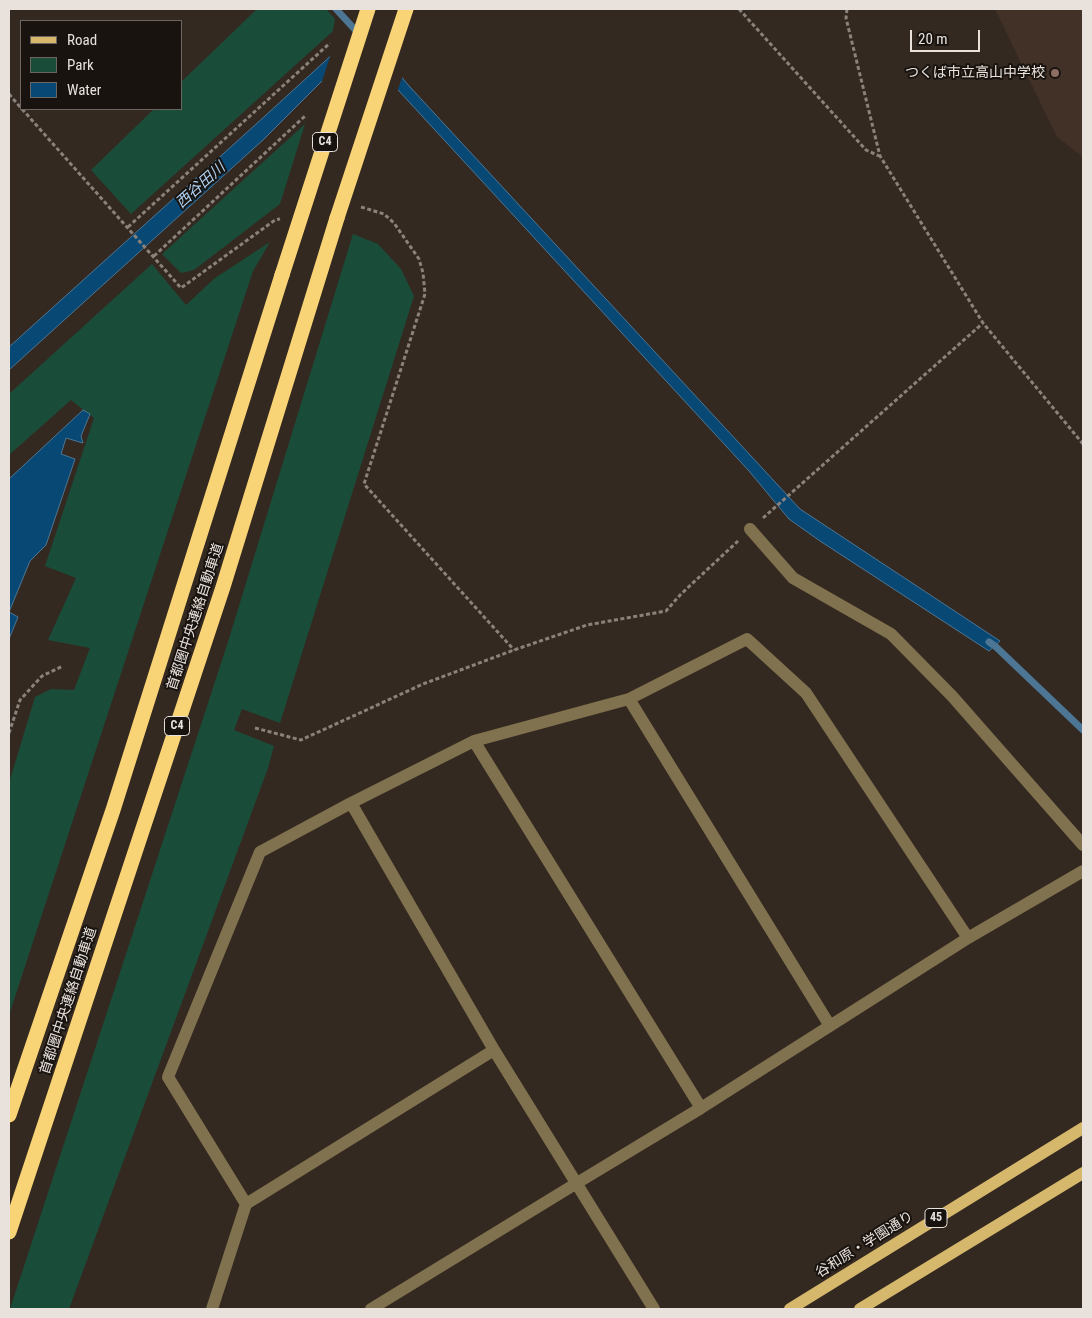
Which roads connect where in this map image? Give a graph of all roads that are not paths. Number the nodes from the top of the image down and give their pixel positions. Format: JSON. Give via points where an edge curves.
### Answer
{"nodes":[{"id":1,"x":368,"y":9,"type":"edge"},
{"id":2,"x":406,"y":9,"type":"edge"},
{"id":3,"x":750,"y":529,"type":"road end"},
{"id":4,"x":629,"y":699,"type":"junction"},
{"id":5,"x":474,"y":740,"type":"junction"},
{"id":6,"x":351,"y":803,"type":"junction"},
{"id":7,"x":1083,"y":845,"type":"edge"},
{"id":8,"x":1083,"y":871,"type":"edge"},
{"id":9,"x":968,"y":938,"type":"junction"},
{"id":10,"x":830,"y":1026,"type":"junction"},
{"id":11,"x":494,"y":1050,"type":"junction"},
{"id":12,"x":701,"y":1108,"type":"junction"},
{"id":13,"x":9,"y":1115,"type":"edge"},
{"id":14,"x":1083,"y":1128,"type":"edge"},
{"id":15,"x":1083,"y":1173,"type":"edge"},
{"id":16,"x":577,"y":1183,"type":"junction"},
{"id":17,"x":246,"y":1204,"type":"junction"},
{"id":18,"x":9,"y":1232,"type":"edge"},
{"id":19,"x":212,"y":1309,"type":"edge"},
{"id":20,"x":371,"y":1309,"type":"edge"},
{"id":21,"x":654,"y":1309,"type":"edge"},
{"id":22,"x":790,"y":1309,"type":"edge"},
{"id":23,"x":860,"y":1309,"type":"edge"}],
"edges":[{"from":1,"to":13,"type":"highway","name":"首都圏中央連絡自動車道","number":"C4","bridge":true,"via":[[113,810]]},
{"from":2,"to":18,"type":"highway","name":"首都圏中央連絡自動車道","number":"C4","bridge":true,"via":[[337,218],[223,587]]},
{"from":3,"to":7,"type":"street","via":[[793,578],[891,634],[952,696]]},
{"from":4,"to":5,"type":"street"},
{"from":4,"to":9,"type":"street","via":[[747,639],[806,693]]},
{"from":4,"to":10,"type":"street"},
{"from":5,"to":6,"type":"street"},
{"from":5,"to":12,"type":"street"},
{"from":6,"to":11,"type":"street"},
{"from":6,"to":17,"type":"street","via":[[260,852],[168,1077]]},
{"from":8,"to":9,"type":"street"},
{"from":9,"to":10,"type":"street"},
{"from":10,"to":12,"type":"street"},
{"from":11,"to":16,"type":"street"},
{"from":11,"to":17,"type":"street"},
{"from":12,"to":16,"type":"street"},
{"from":14,"to":22,"type":"main road","name":"谷和原・学園通り","number":"45"},
{"from":15,"to":23,"type":"main road"},
{"from":16,"to":20,"type":"street"},
{"from":16,"to":21,"type":"street"},
{"from":17,"to":19,"type":"street"}]}
